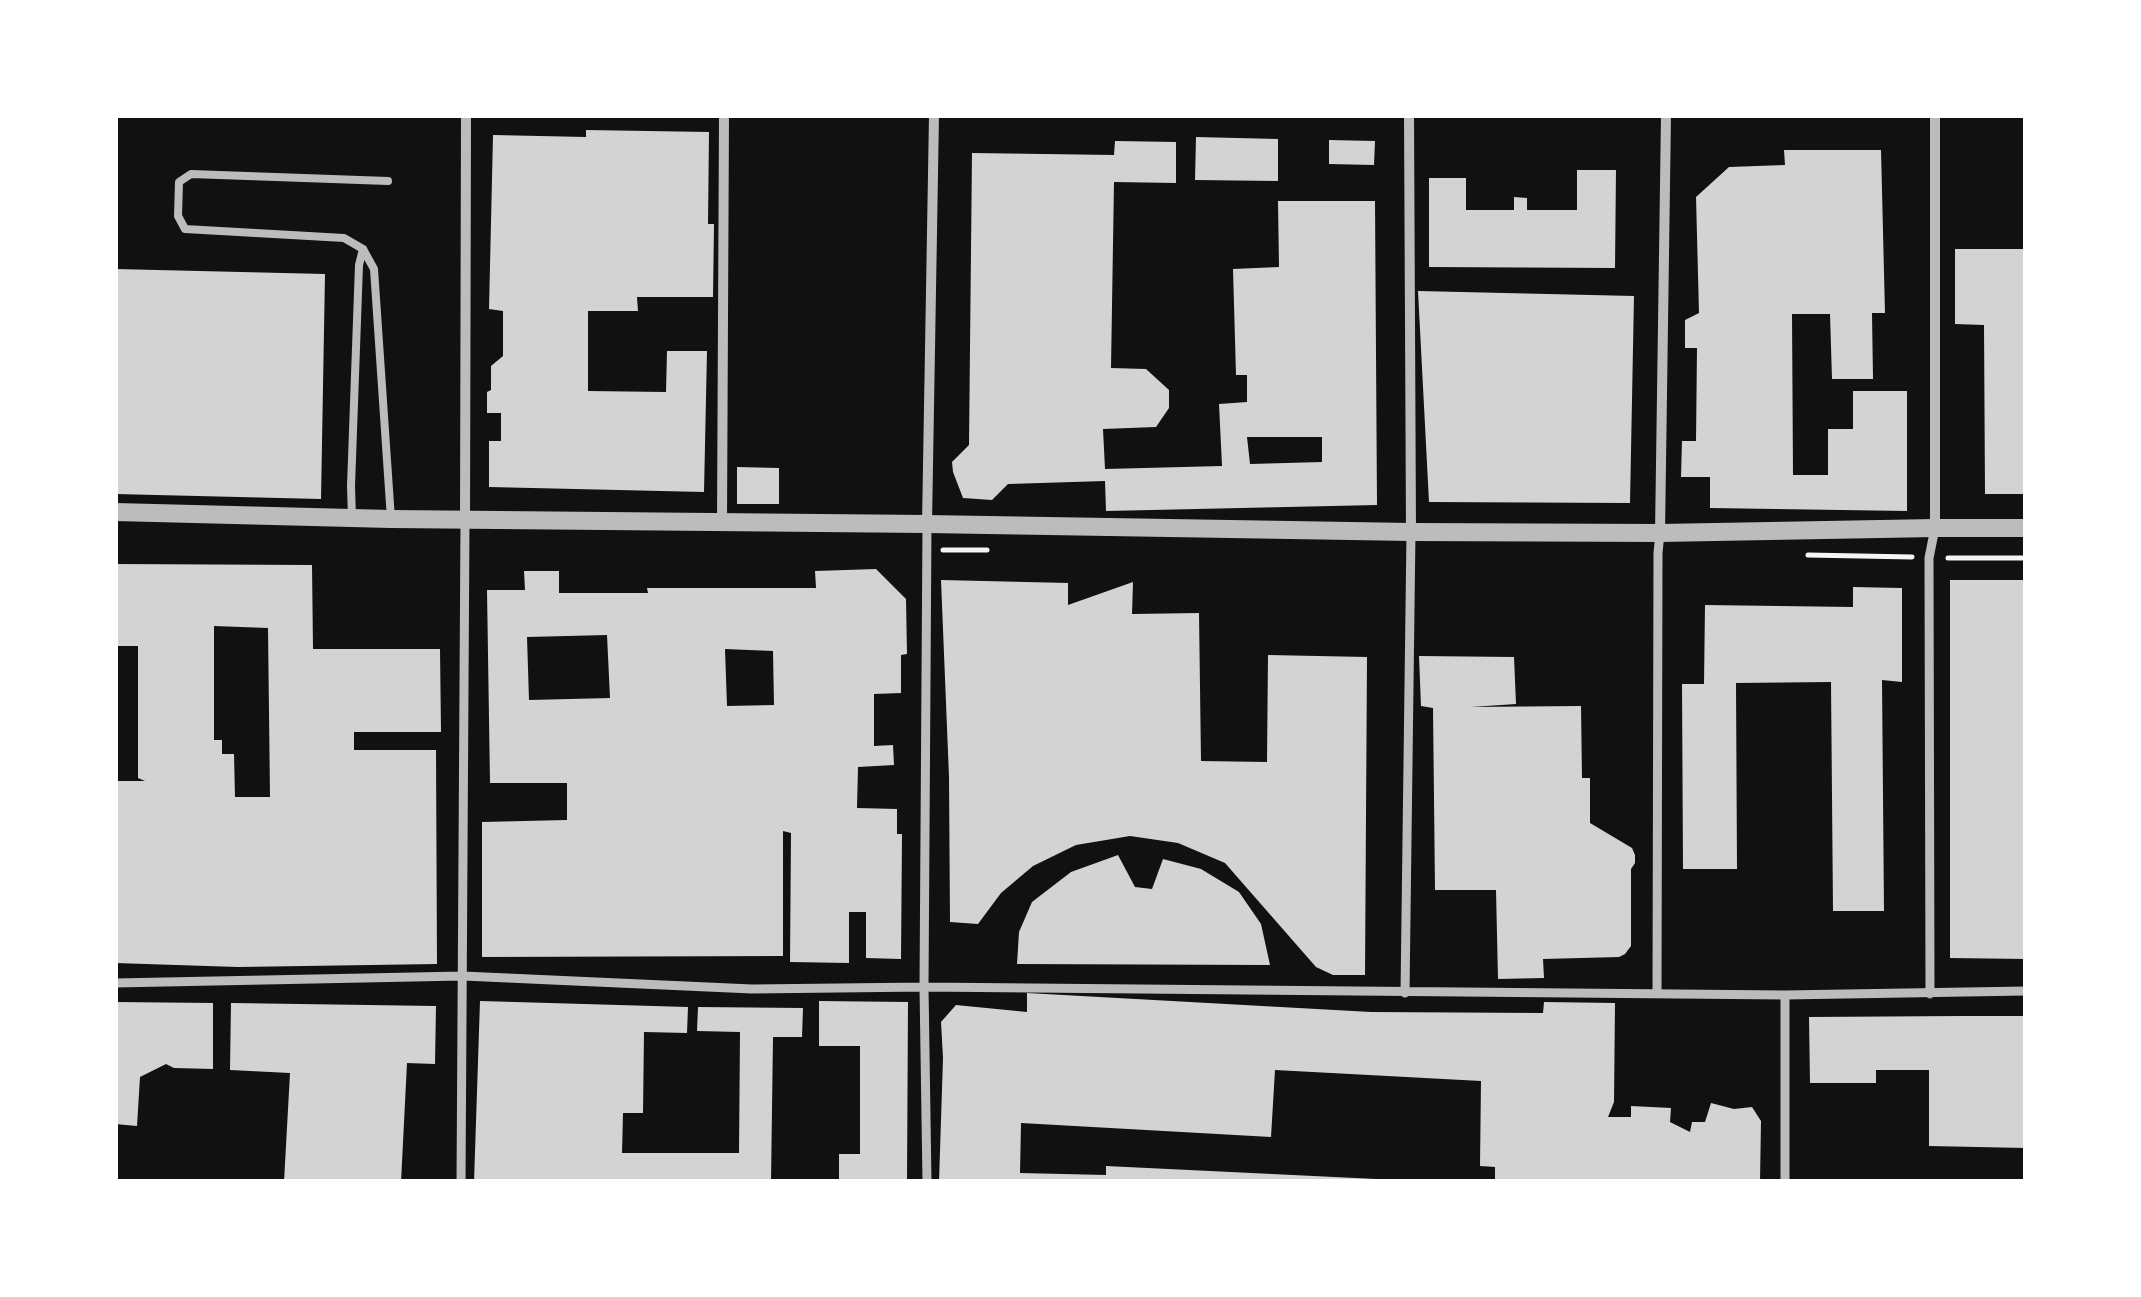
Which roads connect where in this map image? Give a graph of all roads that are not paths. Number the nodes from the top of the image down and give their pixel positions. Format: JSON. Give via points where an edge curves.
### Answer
{"nodes":[{"id":1,"x":466,"y":115,"type":"edge"},
{"id":2,"x":724,"y":115,"type":"edge"},
{"id":3,"x":934,"y":115,"type":"edge"},
{"id":4,"x":1409,"y":115,"type":"edge"},
{"id":5,"x":1666,"y":115,"type":"edge"},
{"id":6,"x":1935,"y":115,"type":"edge"},
{"id":7,"x":388,"y":181,"type":"dead end"},
{"id":8,"x":364,"y":248,"type":"junction"},
{"id":9,"x":115,"y":512,"type":"edge"},
{"id":10,"x":352,"y":518,"type":"junction"},
{"id":11,"x":465,"y":518,"type":"junction"},
{"id":12,"x":391,"y":520,"type":"junction"},
{"id":13,"x":722,"y":522,"type":"junction"},
{"id":14,"x":927,"y":524,"type":"junction"},
{"id":15,"x":1934,"y":528,"type":"junction"},
{"id":16,"x":2026,"y":528,"type":"edge"},
{"id":17,"x":1411,"y":532,"type":"junction"},
{"id":18,"x":1660,"y":533,"type":"junction"},
{"id":19,"x":463,"y":976,"type":"junction"},
{"id":20,"x":115,"y":983,"type":"edge"},
{"id":21,"x":924,"y":987,"type":"junction"},
{"id":22,"x":2026,"y":992,"type":"edge"},
{"id":23,"x":1405,"y":993,"type":"junction"},
{"id":24,"x":1657,"y":994,"type":"junction"},
{"id":25,"x":1930,"y":994,"type":"junction"},
{"id":26,"x":1785,"y":995,"type":"junction"},
{"id":27,"x":461,"y":1182,"type":"edge"},
{"id":28,"x":927,"y":1182,"type":"edge"},
{"id":29,"x":1785,"y":1182,"type":"edge"}],
"edges":[{"from":1,"to":11,"type":"street"},
{"from":2,"to":13,"type":"street"},
{"from":3,"to":14,"type":"street"},
{"from":4,"to":17,"type":"street"},
{"from":5,"to":18,"type":"street"},
{"from":6,"to":15,"type":"street"},
{"from":7,"to":8,"type":"lane","via":[[191,174],[179,182],[178,216],[186,229],[344,238]]},
{"from":8,"to":10,"type":"lane"},
{"from":8,"to":12,"type":"lane","via":[[374,269]]},
{"from":9,"to":10,"type":"street"},
{"from":10,"to":12,"type":"street"},
{"from":11,"to":12,"type":"street"},
{"from":11,"to":13,"type":"street"},
{"from":11,"to":19,"type":"street"},
{"from":13,"to":14,"type":"street"},
{"from":14,"to":17,"type":"street"},
{"from":14,"to":21,"type":"street"},
{"from":15,"to":16,"type":"street"},
{"from":15,"to":18,"type":"street"},
{"from":15,"to":25,"type":"street"},
{"from":17,"to":18,"type":"street"},
{"from":17,"to":23,"type":"street"},
{"from":18,"to":24,"type":"street"},
{"from":19,"to":20,"type":"street"},
{"from":19,"to":21,"type":"street","via":[[752,990]]},
{"from":19,"to":27,"type":"street"},
{"from":21,"to":23,"type":"street"},
{"from":21,"to":28,"type":"street"},
{"from":22,"to":25,"type":"street"},
{"from":23,"to":24,"type":"street"},
{"from":24,"to":26,"type":"street"},
{"from":25,"to":26,"type":"street"},
{"from":26,"to":29,"type":"street"}]}
